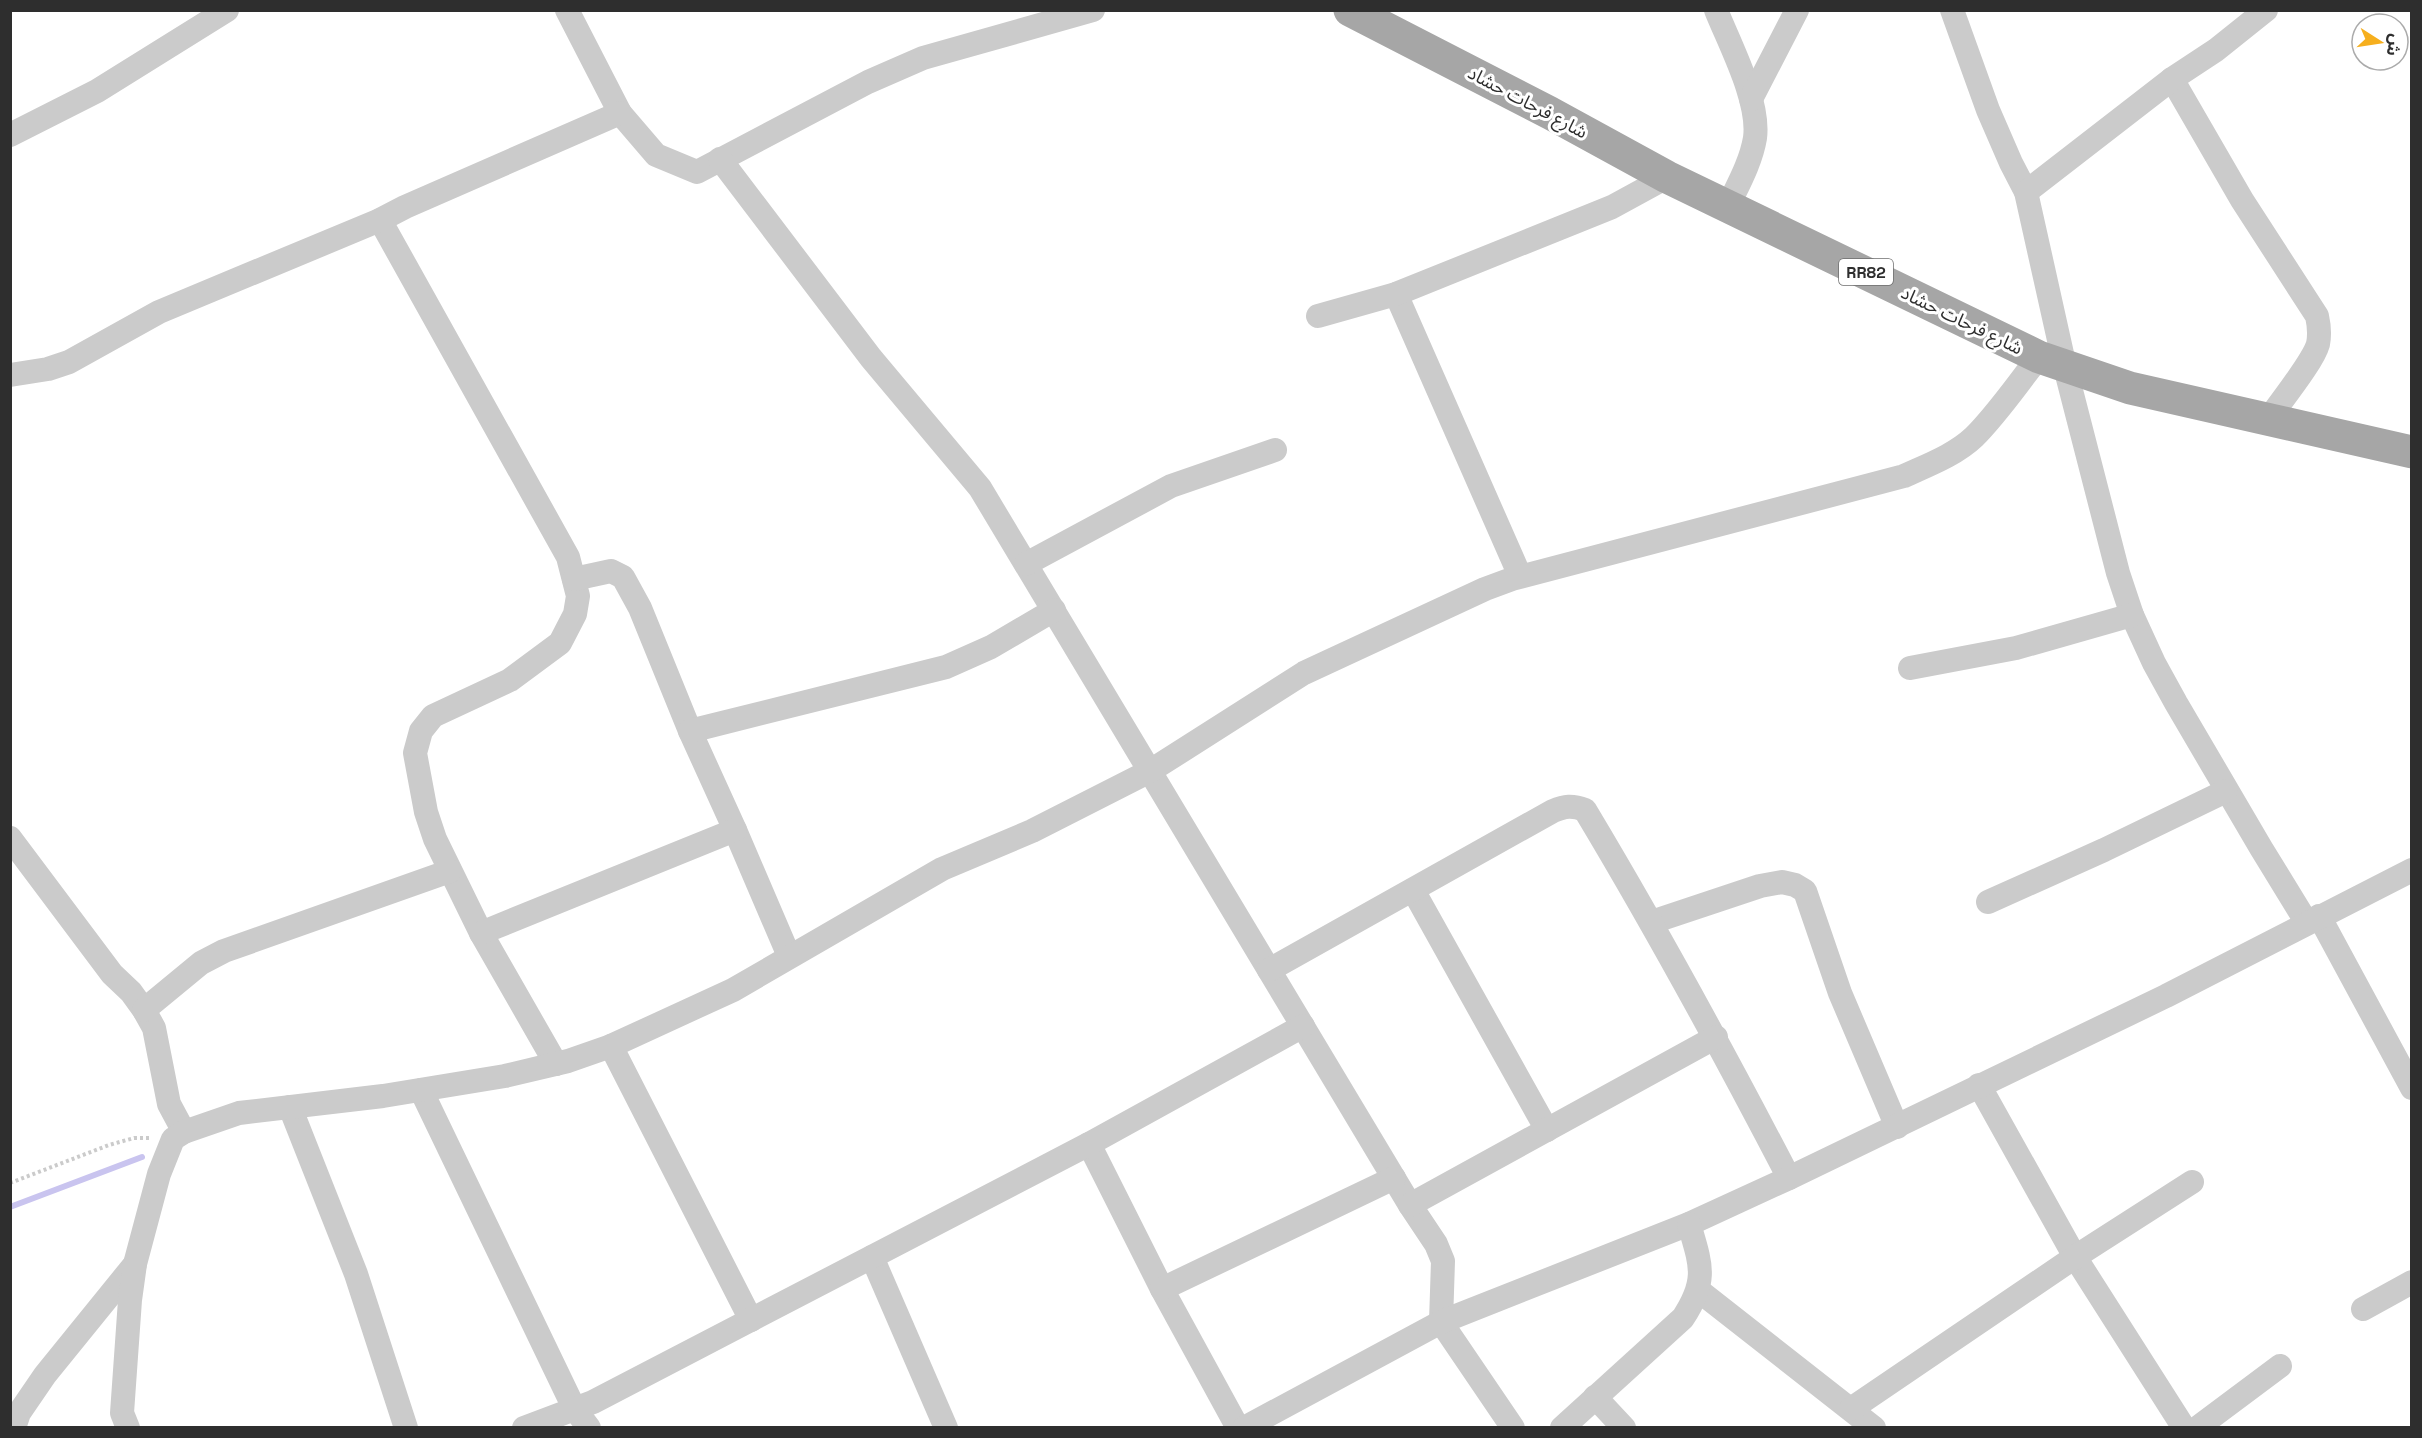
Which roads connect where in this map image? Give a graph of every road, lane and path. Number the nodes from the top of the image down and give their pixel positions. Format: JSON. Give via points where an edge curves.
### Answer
{"nodes":[{"id":1,"x":227,"y":10,"type":"edge"},
{"id":2,"x":567,"y":10,"type":"edge"},
{"id":3,"x":1093,"y":10,"type":"edge"},
{"id":4,"x":1350,"y":10,"type":"edge"},
{"id":5,"x":1716,"y":10,"type":"edge"},
{"id":6,"x":1797,"y":10,"type":"edge"},
{"id":7,"x":1952,"y":10,"type":"edge"},
{"id":8,"x":2266,"y":10,"type":"edge"},
{"id":9,"x":2172,"y":79,"type":"junction"},
{"id":10,"x":1752,"y":99,"type":"junction"},
{"id":11,"x":620,"y":113,"type":"junction"},
{"id":12,"x":10,"y":135,"type":"edge"},
{"id":13,"x":720,"y":159,"type":"junction"},
{"id":14,"x":1667,"y":177,"type":"junction"},
{"id":15,"x":2026,"y":192,"type":"junction"},
{"id":16,"x":1728,"y":207,"type":"junction"},
{"id":17,"x":380,"y":220,"type":"junction"},
{"id":18,"x":1396,"y":294,"type":"junction"},
{"id":19,"x":1318,"y":316,"type":"dead end"},
{"id":20,"x":2052,"y":362,"type":"junction"},
{"id":21,"x":10,"y":375,"type":"edge"},
{"id":22,"x":2268,"y":420,"type":"junction"},
{"id":23,"x":1275,"y":450,"type":"dead end"},
{"id":24,"x":2412,"y":452,"type":"edge"},
{"id":25,"x":1026,"y":564,"type":"junction"},
{"id":26,"x":1520,"y":576,"type":"junction"},
{"id":27,"x":574,"y":579,"type":"junction"},
{"id":28,"x":1054,"y":610,"type":"junction"},
{"id":29,"x":2132,"y":615,"type":"junction"},
{"id":30,"x":1910,"y":668,"type":"dead end"},
{"id":31,"x":690,"y":731,"type":"junction"},
{"id":32,"x":1150,"y":771,"type":"junction"},
{"id":33,"x":2226,"y":791,"type":"junction"},
{"id":34,"x":735,"y":830,"type":"junction"},
{"id":35,"x":10,"y":838,"type":"edge"},
{"id":36,"x":2412,"y":870,"type":"edge"},
{"id":37,"x":450,"y":871,"type":"junction"},
{"id":38,"x":1413,"y":890,"type":"junction"},
{"id":39,"x":1988,"y":902,"type":"dead end"},
{"id":40,"x":2313,"y":919,"type":"junction"},
{"id":41,"x":1652,"y":922,"type":"junction"},
{"id":42,"x":481,"y":933,"type":"junction"},
{"id":43,"x":789,"y":956,"type":"junction"},
{"id":44,"x":1269,"y":970,"type":"junction"},
{"id":45,"x":144,"y":1010,"type":"junction"},
{"id":46,"x":1303,"y":1026,"type":"junction"},
{"id":47,"x":1716,"y":1036,"type":"junction"},
{"id":48,"x":611,"y":1046,"type":"junction"},
{"id":49,"x":556,"y":1064,"type":"junction"},
{"id":50,"x":1979,"y":1085,"type":"junction"},
{"id":51,"x":2412,"y":1088,"type":"edge"},
{"id":52,"x":421,"y":1090,"type":"junction"},
{"id":53,"x":290,"y":1107,"type":"junction"},
{"id":54,"x":1897,"y":1127,"type":"junction"},
{"id":55,"x":1547,"y":1130,"type":"junction"},
{"id":56,"x":179,"y":1136,"type":"junction"},
{"id":57,"x":1089,"y":1144,"type":"junction"},
{"id":58,"x":1394,"y":1178,"type":"junction"},
{"id":59,"x":1789,"y":1178,"type":"junction"},
{"id":60,"x":2192,"y":1182,"type":"dead end"},
{"id":61,"x":10,"y":1184,"type":"edge"},
{"id":62,"x":1410,"y":1205,"type":"junction"},
{"id":63,"x":1689,"y":1224,"type":"junction"},
{"id":64,"x":872,"y":1257,"type":"junction"},
{"id":65,"x":2074,"y":1257,"type":"junction"},
{"id":66,"x":135,"y":1264,"type":"junction"},
{"id":67,"x":2412,"y":1282,"type":"edge"},
{"id":68,"x":1162,"y":1289,"type":"junction"},
{"id":69,"x":1698,"y":1290,"type":"junction"},
{"id":70,"x":2362,"y":1309,"type":"dead end"},
{"id":71,"x":751,"y":1320,"type":"junction"},
{"id":72,"x":1441,"y":1322,"type":"junction"},
{"id":73,"x":2280,"y":1366,"type":"dead end"},
{"id":74,"x":1595,"y":1397,"type":"junction"},
{"id":75,"x":574,"y":1408,"type":"junction"},
{"id":76,"x":1851,"y":1409,"type":"junction"},
{"id":77,"x":14,"y":1428,"type":"edge"},
{"id":78,"x":128,"y":1428,"type":"edge"},
{"id":79,"x":406,"y":1428,"type":"edge"},
{"id":80,"x":524,"y":1428,"type":"edge"},
{"id":81,"x":588,"y":1428,"type":"edge"},
{"id":82,"x":946,"y":1428,"type":"edge"},
{"id":83,"x":1238,"y":1428,"type":"edge"},
{"id":84,"x":1244,"y":1428,"type":"edge"},
{"id":85,"x":1513,"y":1428,"type":"edge"},
{"id":86,"x":1562,"y":1428,"type":"edge"},
{"id":87,"x":1624,"y":1428,"type":"edge"},
{"id":88,"x":1874,"y":1428,"type":"edge"},
{"id":89,"x":2184,"y":1428,"type":"edge"},
{"id":90,"x":2197,"y":1428,"type":"edge"}],
"edges":[{"from":1,"to":12,"type":"street","via":[[96,91]]},
{"from":2,"to":11,"type":"street"},
{"from":3,"to":13,"type":"street","via":[[923,58],[868,82]]},
{"from":4,"to":14,"type":"main road","name":"شارع فرحات حشاد","number":"RR82"},
{"from":5,"to":10,"type":"street"},
{"from":6,"to":10,"type":"street"},
{"from":7,"to":15,"type":"street","via":[[1988,110]]},
{"from":8,"to":9,"type":"street"},
{"from":9,"to":15,"type":"street"},
{"from":9,"to":22,"type":"street","via":[[2242,200],[2317,315],[2318,345]]},
{"from":10,"to":16,"type":"street","via":[[1755,137]]},
{"from":11,"to":13,"type":"street","via":[[656,155],[697,172]]},
{"from":11,"to":17,"type":"street"},
{"from":13,"to":25,"type":"street","via":[[871,358],[980,488]]},
{"from":14,"to":16,"type":"main road","name":"شارع فرحات حشاد","number":"RR82"},
{"from":14,"to":18,"type":"street","via":[[1612,207]]},
{"from":15,"to":20,"type":"street"},
{"from":16,"to":20,"type":"main road","name":"شارع فرحات حشاد","number":"RR82"},
{"from":17,"to":21,"type":"street","via":[[159,312],[69,362]]},
{"from":17,"to":27,"type":"street","via":[[568,557]]},
{"from":18,"to":19,"type":"street"},
{"from":18,"to":26,"type":"street"},
{"from":20,"to":22,"type":"main road","name":"شارع فرحات حشاد","number":"RR82","via":[[2130,388]]},
{"from":20,"to":26,"type":"street","via":[[1973,437],[1914,471]]},
{"from":20,"to":29,"type":"street"},
{"from":22,"to":24,"type":"main road","name":"شارع فرحات حشاد","number":"RR82"},
{"from":23,"to":25,"type":"street","via":[[1171,486]]},
{"from":25,"to":28,"type":"street"},
{"from":26,"to":32,"type":"street","via":[[1304,673]]},
{"from":27,"to":31,"type":"street","via":[[611,571],[623,577],[640,608]]},
{"from":27,"to":37,"type":"street","via":[[578,596],[575,614],[560,643],[510,680],[433,716],[421,731],[415,753],[419,782],[435,839]]},
{"from":28,"to":31,"type":"street","via":[[991,647],[946,667]]},
{"from":28,"to":32,"type":"street"},
{"from":29,"to":30,"type":"street","via":[[2016,648]]},
{"from":29,"to":33,"type":"street","via":[[2154,663]]},
{"from":31,"to":34,"type":"street"},
{"from":32,"to":43,"type":"street","via":[[1032,831],[942,869]]},
{"from":32,"to":44,"type":"street"},
{"from":33,"to":39,"type":"street"},
{"from":33,"to":40,"type":"street"},
{"from":34,"to":42,"type":"street"},
{"from":34,"to":43,"type":"street"},
{"from":35,"to":45,"type":"street","via":[[112,974]]},
{"from":36,"to":40,"type":"street"},
{"from":37,"to":42,"type":"street"},
{"from":37,"to":45,"type":"street","via":[[224,951],[201,963]]},
{"from":38,"to":41,"type":"street","via":[[1553,811],[1575,806],[1585,810]]},
{"from":38,"to":44,"type":"street"},
{"from":38,"to":55,"type":"street"},
{"from":40,"to":50,"type":"street","via":[[2145,1006]]},
{"from":40,"to":51,"type":"street"},
{"from":41,"to":47,"type":"street"},
{"from":41,"to":54,"type":"street","via":[[1760,886],[1782,882],[1805,891],[1840,993]]},
{"from":42,"to":49,"type":"street"},
{"from":43,"to":48,"type":"street","via":[[733,990]]},
{"from":44,"to":46,"type":"street"},
{"from":45,"to":56,"type":"street","via":[[154,1028]]},
{"from":46,"to":57,"type":"street"},
{"from":46,"to":58,"type":"street"},
{"from":47,"to":55,"type":"street"},
{"from":47,"to":59,"type":"street"},
{"from":48,"to":49,"type":"street"},
{"from":48,"to":71,"type":"street"},
{"from":49,"to":52,"type":"street"},
{"from":50,"to":54,"type":"street"},
{"from":50,"to":65,"type":"street"},
{"from":52,"to":53,"type":"street"},
{"from":52,"to":75,"type":"street"},
{"from":53,"to":56,"type":"street","via":[[239,1113]]},
{"from":53,"to":79,"type":"street","via":[[356,1274]]},
{"from":54,"to":59,"type":"street"},
{"from":55,"to":62,"type":"street"},
{"from":56,"to":61,"type":"path","via":[[134,1138],[109,1145]]},
{"from":56,"to":66,"type":"street","via":[[159,1174]]},
{"from":57,"to":64,"type":"street"},
{"from":57,"to":68,"type":"street"},
{"from":58,"to":62,"type":"street"},
{"from":58,"to":68,"type":"street"},
{"from":59,"to":63,"type":"street"},
{"from":60,"to":65,"type":"street"},
{"from":62,"to":72,"type":"street","via":[[1443,1261]]},
{"from":63,"to":69,"type":"street","via":[[1700,1262]]},
{"from":63,"to":72,"type":"street"},
{"from":64,"to":71,"type":"street"},
{"from":64,"to":82,"type":"street"},
{"from":65,"to":76,"type":"street"},
{"from":65,"to":89,"type":"street"},
{"from":66,"to":77,"type":"street","via":[[45,1375],[19,1413]]},
{"from":66,"to":78,"type":"street","via":[[122,1413]]},
{"from":67,"to":70,"type":"street"},
{"from":68,"to":83,"type":"street"},
{"from":69,"to":74,"type":"street","via":[[1683,1318]]},
{"from":69,"to":76,"type":"street"},
{"from":71,"to":75,"type":"street","via":[[593,1402]]},
{"from":72,"to":84,"type":"street"},
{"from":72,"to":85,"type":"street"},
{"from":73,"to":90,"type":"street"},
{"from":74,"to":86,"type":"street"},
{"from":74,"to":87,"type":"street"},
{"from":75,"to":80,"type":"street"},
{"from":75,"to":81,"type":"street"},
{"from":76,"to":88,"type":"street"}]}
